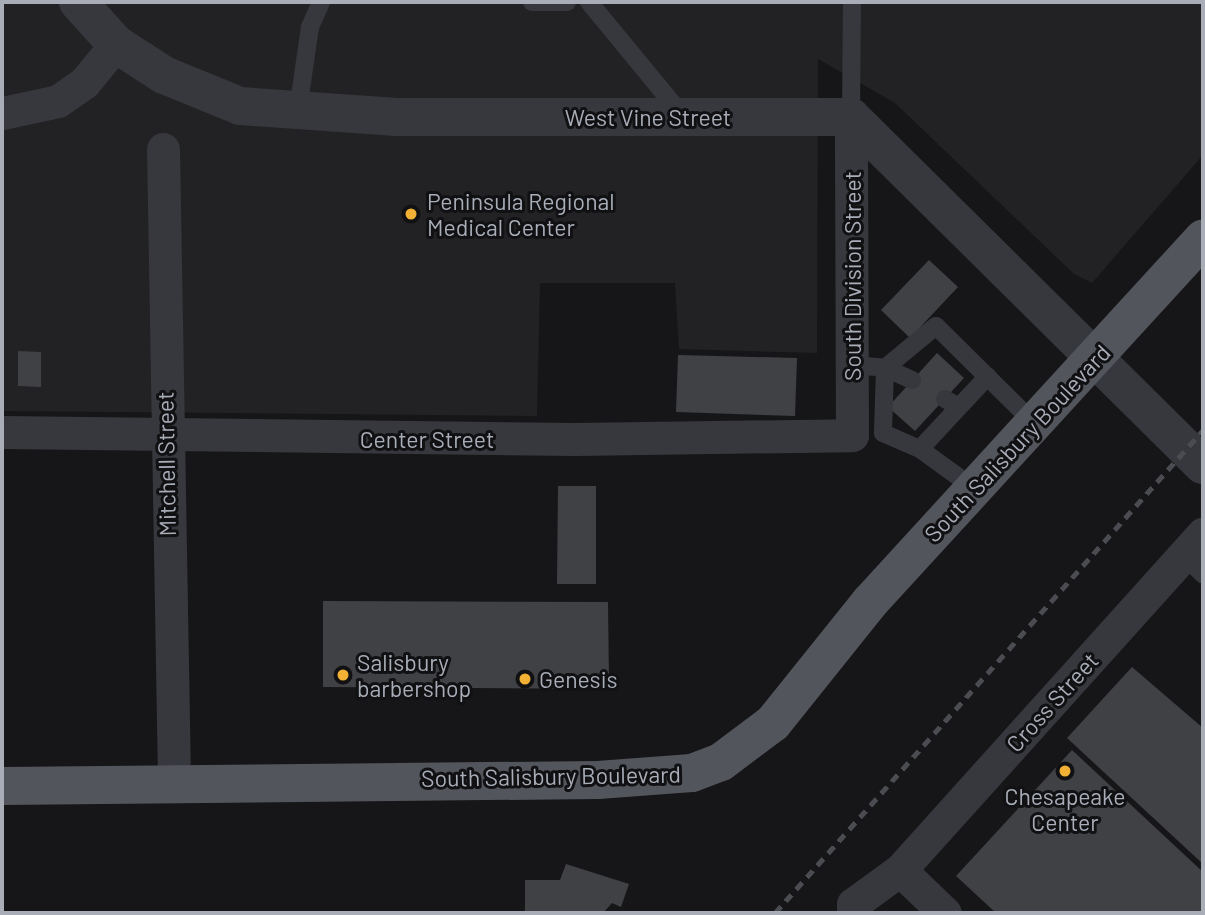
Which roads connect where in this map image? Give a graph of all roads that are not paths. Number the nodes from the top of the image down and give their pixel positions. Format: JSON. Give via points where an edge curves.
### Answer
{"nodes":[{"id":1,"x":78,"y":2,"type":"edge"},
{"id":2,"x":321,"y":2,"type":"edge"},
{"id":3,"x":533,"y":2,"type":"edge"},
{"id":4,"x":567,"y":2,"type":"edge"},
{"id":5,"x":589,"y":2,"type":"edge"},
{"id":6,"x":852,"y":2,"type":"edge"},
{"id":7,"x":116,"y":44,"type":"junction"},
{"id":8,"x":298,"y":110,"type":"junction"},
{"id":9,"x":2,"y":113,"type":"edge"},
{"id":10,"x":683,"y":116,"type":"junction"},
{"id":11,"x":850,"y":117,"type":"junction"},
{"id":12,"x":163,"y":149,"type":"dead end"},
{"id":13,"x":1203,"y":239,"type":"edge"},
{"id":14,"x":1095,"y":359,"type":"junction"},
{"id":15,"x":853,"y":365,"type":"junction"},
{"id":16,"x":885,"y":368,"type":"junction"},
{"id":17,"x":988,"y":376,"type":"junction"},
{"id":18,"x":912,"y":380,"type":"dead end"},
{"id":19,"x":1035,"y":424,"type":"junction"},
{"id":20,"x":2,"y":432,"type":"edge"},
{"id":21,"x":868,"y":434,"type":"junction"},
{"id":22,"x":164,"y":437,"type":"junction"},
{"id":23,"x":920,"y":449,"type":"junction"},
{"id":24,"x":1203,"y":465,"type":"edge"},
{"id":25,"x":975,"y":489,"type":"junction"},
{"id":26,"x":1197,"y":554,"type":"edge"},
{"id":27,"x":174,"y":780,"type":"junction"},
{"id":28,"x":2,"y":786,"type":"edge"},
{"id":29,"x":900,"y":870,"type":"junction"},
{"id":30,"x":853,"y":913,"type":"edge"},
{"id":31,"x":945,"y":913,"type":"edge"}],
"edges":[{"from":1,"to":7,"type":"street","name":"West Vine Street"},
{"from":2,"to":8,"type":"lane","via":[[310,27]]},
{"from":3,"to":4,"type":"lane"},
{"from":5,"to":10,"type":"lane"},
{"from":6,"to":11,"type":"lane"},
{"from":7,"to":8,"type":"street","name":"West Vine Street","via":[[201,93],[240,107]]},
{"from":7,"to":9,"type":"street","via":[[84,83],[58,101]]},
{"from":8,"to":10,"type":"street","name":"West Vine Street","via":[[397,117]]},
{"from":10,"to":11,"type":"street","name":"West Vine Street"},
{"from":11,"to":14,"type":"street"},
{"from":11,"to":15,"type":"street","name":"South Division Street"},
{"from":12,"to":22,"type":"street","name":"Mitchell Street"},
{"from":13,"to":14,"type":"main road","name":"South Salisbury Boulevard"},
{"from":14,"to":19,"type":"main road","name":"South Salisbury Boulevard"},
{"from":14,"to":24,"type":"street"},
{"from":15,"to":16,"type":"lane"},
{"from":15,"to":21,"type":"street","name":"South Division Street"},
{"from":16,"to":17,"type":"lane","via":[[936,326]]},
{"from":16,"to":18,"type":"lane"},
{"from":16,"to":21,"type":"lane"},
{"from":17,"to":19,"type":"lane"},
{"from":17,"to":23,"type":"lane","via":[[952,403]]},
{"from":19,"to":25,"type":"main road","name":"South Salisbury Boulevard"},
{"from":20,"to":22,"type":"street","name":"Center Street"},
{"from":21,"to":22,"type":"street","name":"Center Street"},
{"from":21,"to":23,"type":"lane"},
{"from":22,"to":27,"type":"street","name":"Mitchell Street"},
{"from":23,"to":25,"type":"lane"},
{"from":25,"to":27,"type":"main road","name":"South Salisbury Boulevard","via":[[870,602],[773,723],[721,762],[692,773],[598,780]]},
{"from":26,"to":29,"type":"street","name":"Cross Street"},
{"from":27,"to":28,"type":"main road","name":"South Salisbury Boulevard"},
{"from":29,"to":30,"type":"street","via":[[853,904]]},
{"from":29,"to":31,"type":"street"}]}
